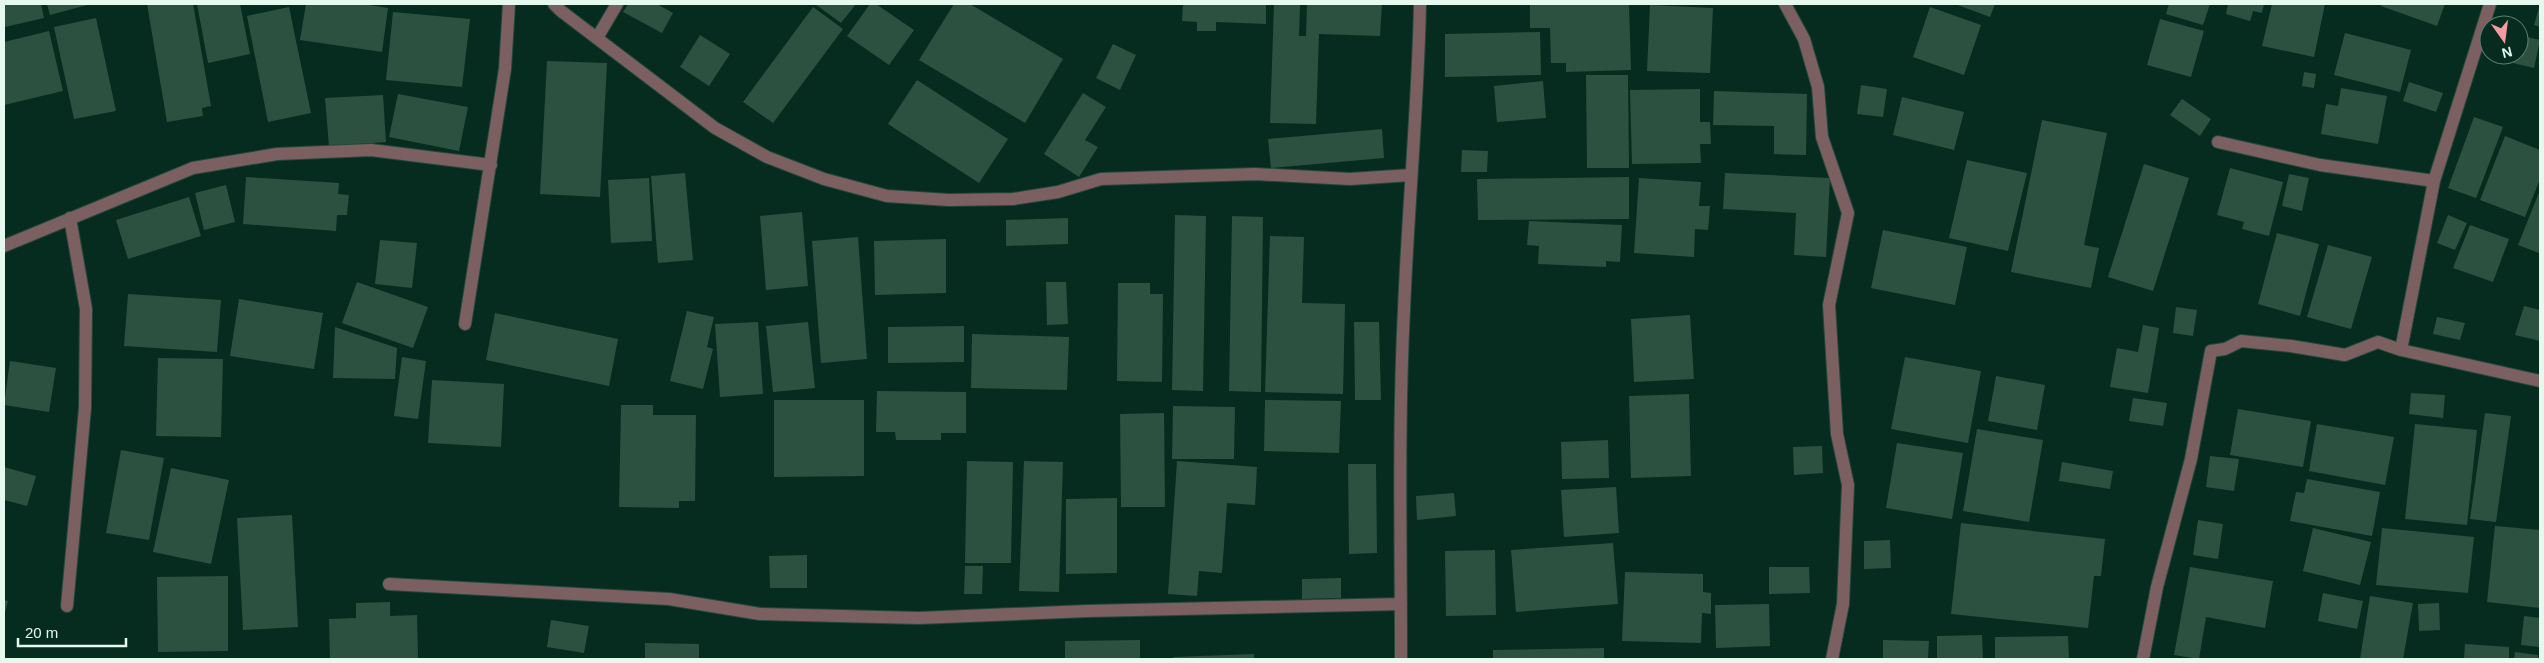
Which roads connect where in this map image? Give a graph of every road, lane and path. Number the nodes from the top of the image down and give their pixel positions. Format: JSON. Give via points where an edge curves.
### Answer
{"nodes":[{"id":1,"x":509,"y":4,"type":"edge"},
{"id":2,"x":554,"y":4,"type":"edge"},
{"id":3,"x":617,"y":4,"type":"edge"},
{"id":4,"x":1420,"y":4,"type":"edge"},
{"id":5,"x":1785,"y":4,"type":"edge"},
{"id":6,"x":2490,"y":4,"type":"edge"},
{"id":7,"x":597,"y":38,"type":"junction"},
{"id":8,"x":2218,"y":142,"type":"dead end"},
{"id":9,"x":491,"y":165,"type":"junction"},
{"id":10,"x":1411,"y":175,"type":"junction"},
{"id":11,"x":2434,"y":181,"type":"junction"},
{"id":12,"x":70,"y":218,"type":"junction"},
{"id":13,"x":4,"y":246,"type":"edge"},
{"id":14,"x":465,"y":324,"type":"dead end"},
{"id":15,"x":2400,"y":350,"type":"junction"},
{"id":16,"x":2540,"y":382,"type":"edge"},
{"id":17,"x":389,"y":584,"type":"dead end"},
{"id":18,"x":1401,"y":604,"type":"junction"},
{"id":19,"x":67,"y":606,"type":"dead end"},
{"id":20,"x":1401,"y":659,"type":"edge"},
{"id":21,"x":1832,"y":659,"type":"edge"},
{"id":22,"x":2144,"y":659,"type":"edge"}],
"edges":[{"from":1,"to":9,"type":"street","via":[[505,69]]},
{"from":2,"to":7,"type":"street"},
{"from":3,"to":7,"type":"street"},
{"from":4,"to":10,"type":"street","via":[[1419,75]]},
{"from":5,"to":21,"type":"street","via":[[1804,39],[1818,87],[1822,137],[1848,213],[1829,305],[1837,434],[1848,485],[1843,604]]},
{"from":6,"to":11,"type":"street"},
{"from":7,"to":10,"type":"street","via":[[715,128],[767,157],[824,179],[887,196],[949,200],[1013,199],[1058,192],[1101,179],[1256,174],[1350,179]]},
{"from":8,"to":11,"type":"street","via":[[2320,165]]},
{"from":9,"to":12,"type":"street","via":[[371,150],[277,154],[193,168]]},
{"from":9,"to":14,"type":"street"},
{"from":10,"to":18,"type":"street","via":[[1404,312]]},
{"from":11,"to":15,"type":"street"},
{"from":12,"to":13,"type":"street"},
{"from":12,"to":19,"type":"street","via":[[86,309],[85,408]]},
{"from":15,"to":16,"type":"street"},
{"from":15,"to":22,"type":"street","via":[[2378,342],[2345,355],[2240,341],[2225,349],[2211,351],[2191,459],[2157,587]]},
{"from":17,"to":18,"type":"street","via":[[669,600],[760,614],[919,618]]},
{"from":18,"to":20,"type":"street"}]}
